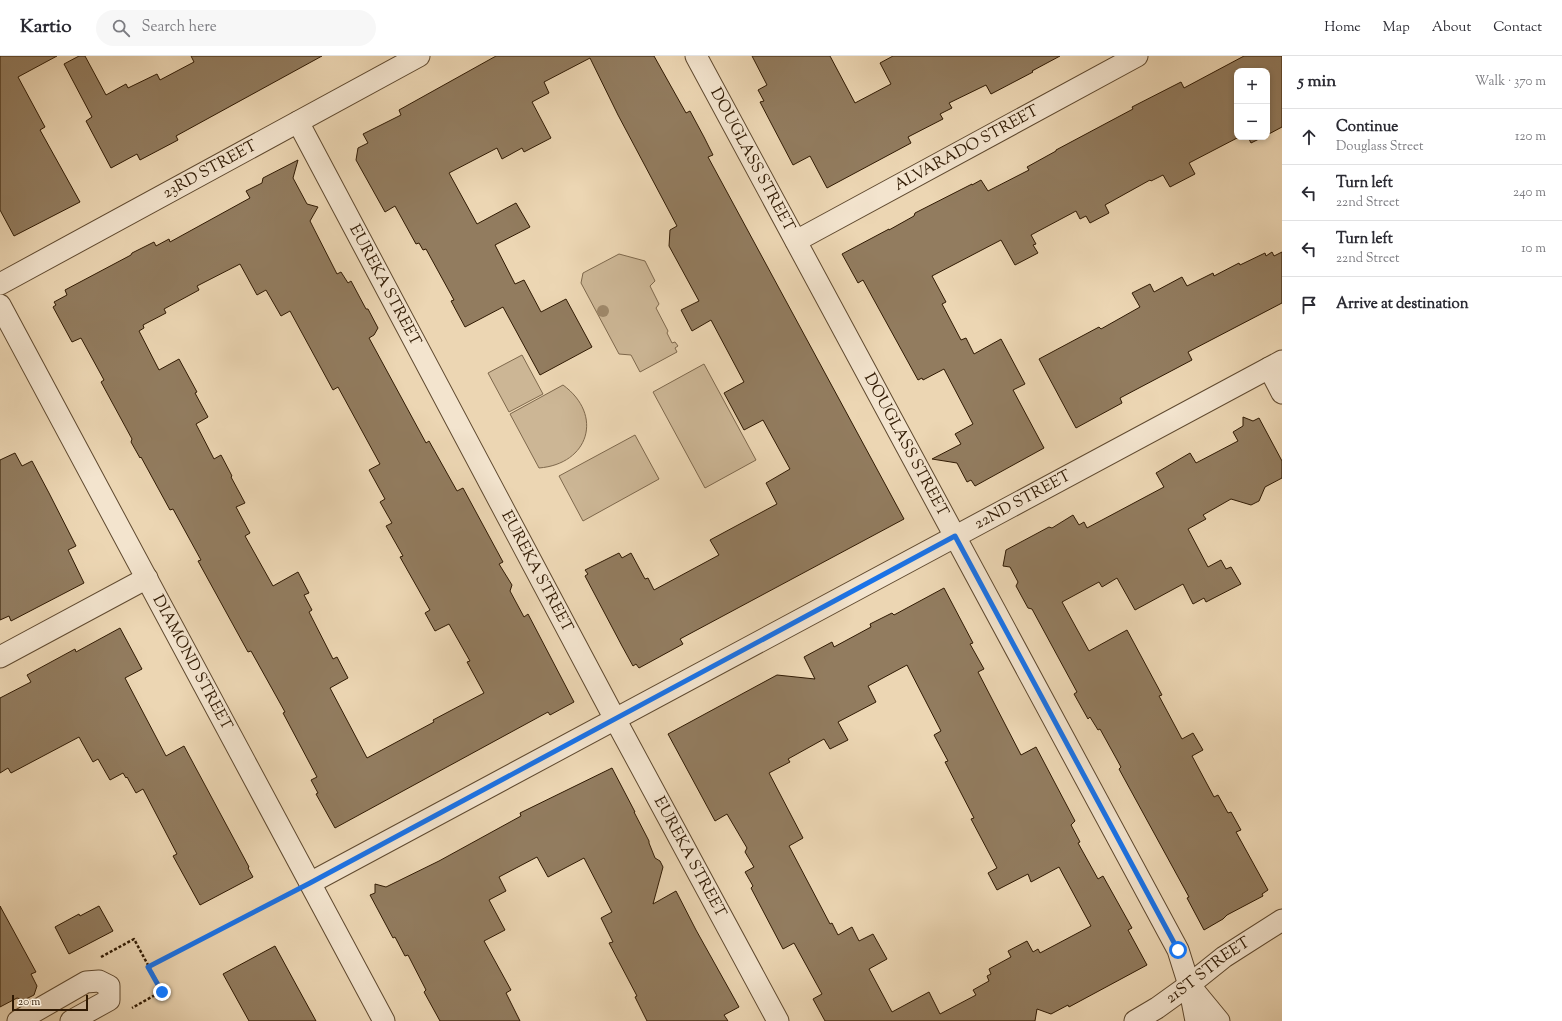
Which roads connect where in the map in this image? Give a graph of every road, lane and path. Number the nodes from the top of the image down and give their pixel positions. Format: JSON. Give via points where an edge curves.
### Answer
{"nodes":[{"id":1,"x":419,"y":56,"type":"edge"},
{"id":2,"x":696,"y":56,"type":"edge"},
{"id":3,"x":1137,"y":56,"type":"edge"},
{"id":4,"x":298,"y":122,"type":"junction"},
{"id":5,"x":796,"y":241,"type":"junction"},
{"id":6,"x":0,"y":284,"type":"edge"},
{"id":7,"x":0,"y":304,"type":"edge"},
{"id":8,"x":1275,"y":365,"type":"edge"},
{"id":9,"x":1282,"y":393,"type":"edge"},
{"id":10,"x":955,"y":536,"type":"junction"},
{"id":11,"x":146,"y":578,"type":"junction"},
{"id":12,"x":0,"y":657,"type":"edge"},
{"id":13,"x":615,"y":719,"type":"junction"},
{"id":14,"x":310,"y":883,"type":"junction"},
{"id":15,"x":1282,"y":920,"type":"edge"},
{"id":16,"x":148,"y":967,"type":"junction"},
{"id":17,"x":99,"y":981,"type":"junction"},
{"id":18,"x":1189,"y":985,"type":"junction"},
{"id":19,"x":109,"y":1000,"type":"junction"},
{"id":20,"x":18,"y":1021,"type":"edge"},
{"id":21,"x":71,"y":1021,"type":"edge"},
{"id":22,"x":384,"y":1021,"type":"edge"},
{"id":23,"x":778,"y":1021,"type":"edge"},
{"id":24,"x":1135,"y":1021,"type":"edge"},
{"id":25,"x":1196,"y":1021,"type":"edge"},
{"id":26,"x":1219,"y":1021,"type":"edge"}],
"edges":[{"from":1,"to":4,"type":"street","name":"23RD STREET"},
{"from":2,"to":5,"type":"street","name":"DOUGLASS STREET"},
{"from":3,"to":5,"type":"street","name":"ALVARADO STREET"},
{"from":4,"to":6,"type":"street","name":"23RD STREET"},
{"from":4,"to":13,"type":"street","name":"EUREKA STREET"},
{"from":5,"to":10,"type":"street","name":"DOUGLASS STREET"},
{"from":7,"to":11,"type":"street","name":"DIAMOND STREET"},
{"from":8,"to":9,"type":"street"},
{"from":8,"to":10,"type":"street","name":"22ND STREET"},
{"from":10,"to":13,"type":"street","name":"22ND STREET"},
{"from":10,"to":18,"type":"street","name":"DOUGLASS STREET","via":[[1178,950]]},
{"from":11,"to":12,"type":"street"},
{"from":11,"to":14,"type":"street","name":"DIAMOND STREET"},
{"from":13,"to":14,"type":"street","name":"22ND STREET"},
{"from":13,"to":23,"type":"street","name":"EUREKA STREET"},
{"from":14,"to":16,"type":"path"},
{"from":14,"to":22,"type":"street","name":"DIAMOND STREET"},
{"from":15,"to":18,"type":"street","name":"21ST STREET","via":[[1224,957]]},
{"from":16,"to":17,"type":"path","via":[[134,939],[97,960]]},
{"from":16,"to":19,"type":"path","via":[[162,992],[128,1010]]},
{"from":17,"to":19,"type":"street","via":[[109,986]]},
{"from":17,"to":20,"type":"street","via":[[86,982]]},
{"from":18,"to":24,"type":"street","name":"21ST STREET"},
{"from":18,"to":25,"type":"street","name":"DOUGLASS STREET"},
{"from":18,"to":26,"type":"street","name":"DOUGLASS STREET"},
{"from":19,"to":21,"type":"street"}]}
